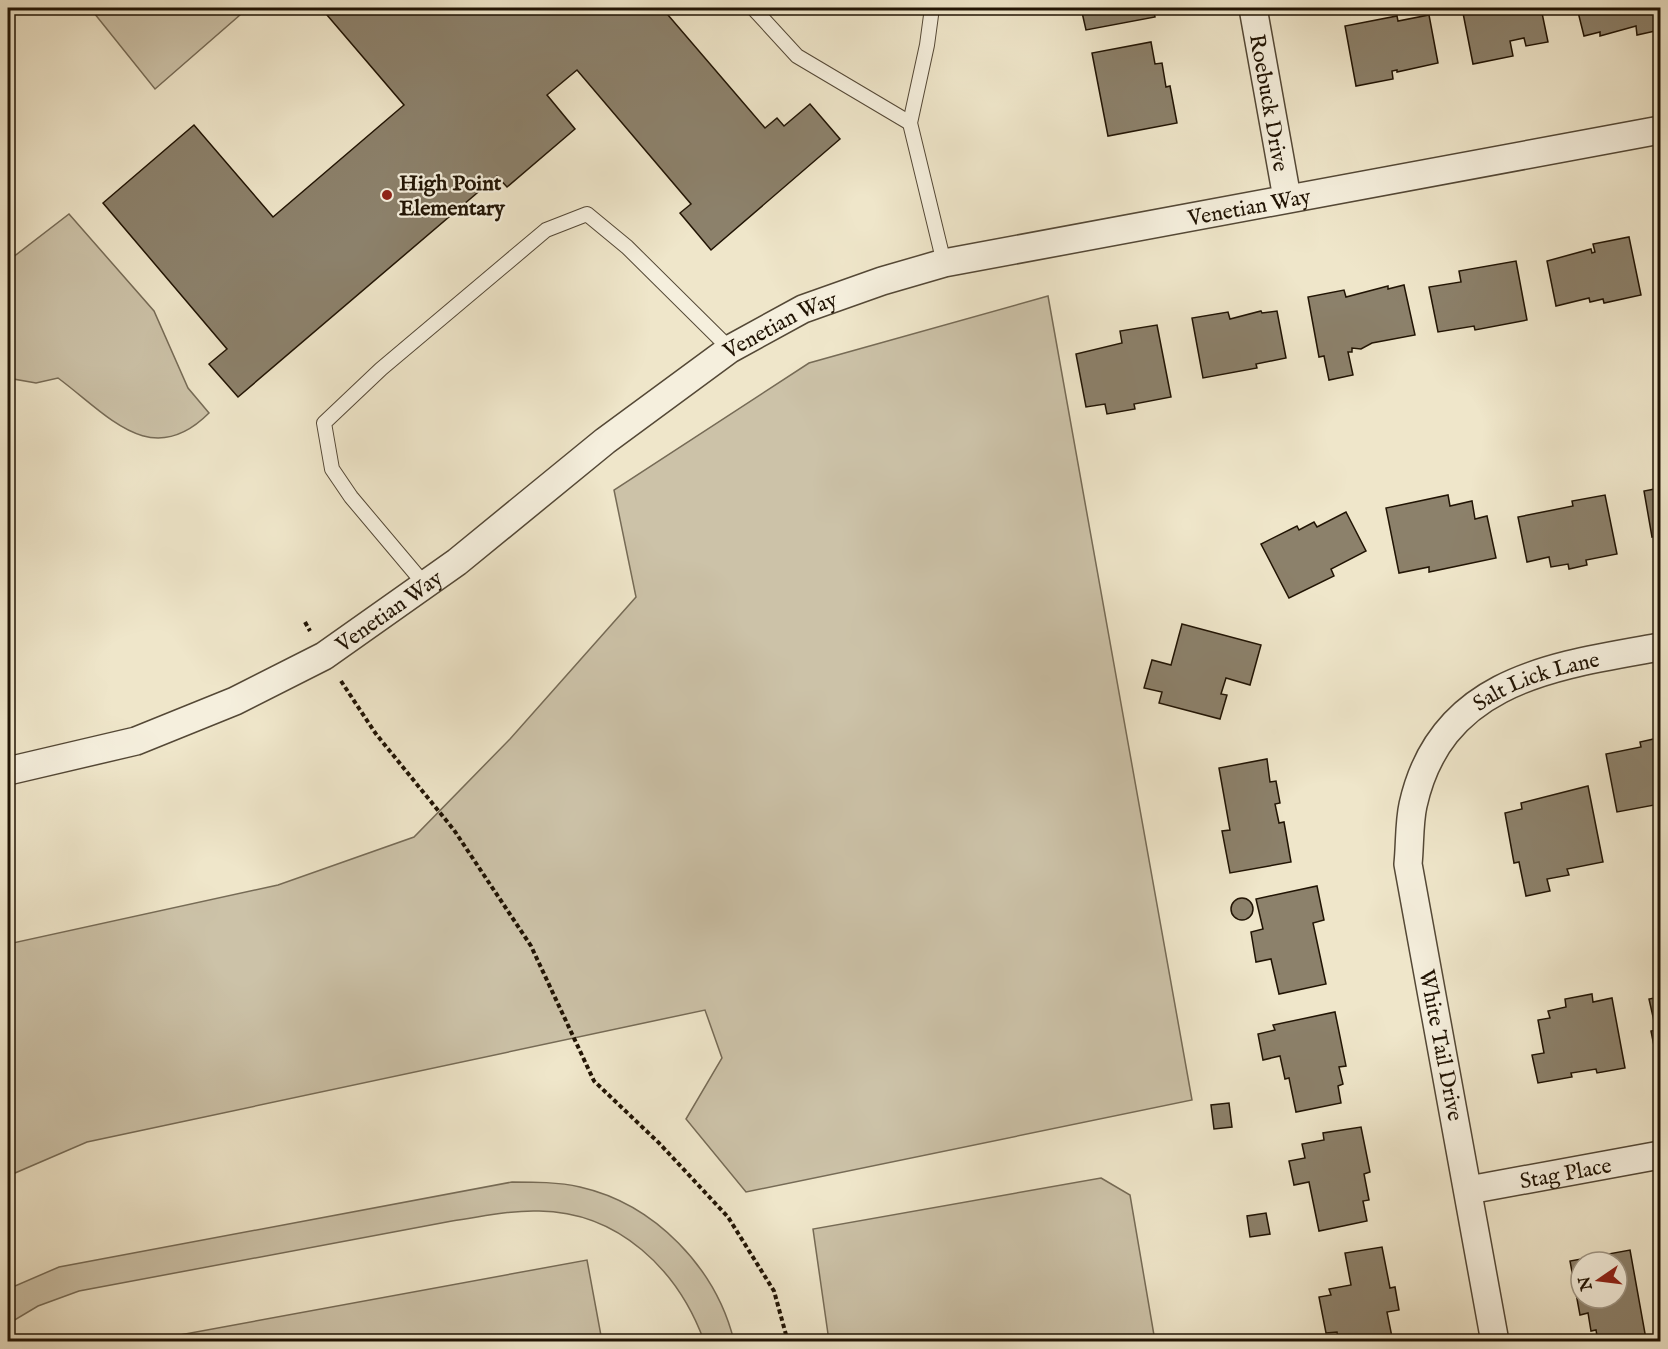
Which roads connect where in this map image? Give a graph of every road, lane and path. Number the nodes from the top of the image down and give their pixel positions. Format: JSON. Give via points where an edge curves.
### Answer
{"nodes":[{"id":1,"x":753,"y":8,"type":"edge"},
{"id":2,"x":932,"y":8,"type":"edge"},
{"id":3,"x":1253,"y":8,"type":"edge"},
{"id":4,"x":910,"y":123,"type":"junction"},
{"id":5,"x":1660,"y":130,"type":"edge"},
{"id":6,"x":1287,"y":198,"type":"junction"},
{"id":7,"x":944,"y":263,"type":"junction"},
{"id":8,"x":730,"y":349,"type":"junction"},
{"id":9,"x":426,"y":586,"type":"junction"},
{"id":10,"x":304,"y":622,"type":"dead end"},
{"id":11,"x":1660,"y":646,"type":"edge"},
{"id":12,"x":324,"y":656,"type":"junction"},
{"id":13,"x":1432,"y":751,"type":"joint"},
{"id":14,"x":8,"y":771,"type":"edge"},
{"id":15,"x":1660,"y":1155,"type":"edge"},
{"id":16,"x":1469,"y":1190,"type":"junction"},
{"id":17,"x":788,"y":1341,"type":"edge"},
{"id":18,"x":1495,"y":1341,"type":"edge"}],
"edges":[{"from":1,"to":4,"type":"lane","via":[[797,56]]},
{"from":2,"to":4,"type":"lane"},
{"from":3,"to":6,"type":"street","name":"Roebuck Drive"},
{"from":4,"to":7,"type":"lane"},
{"from":5,"to":6,"type":"street","name":"Venetian Way"},
{"from":6,"to":7,"type":"street","name":"Venetian Way"},
{"from":7,"to":8,"type":"street","name":"Venetian Way","via":[[804,309]]},
{"from":8,"to":9,"type":"street","name":"Venetian Way","via":[[605,441]]},
{"from":8,"to":9,"type":"lane","via":[[627,247],[587,214],[546,230],[381,369],[324,423],[332,469]]},
{"from":9,"to":12,"type":"street","name":"Venetian Way"},
{"from":10,"to":12,"type":"path"},
{"from":11,"to":13,"type":"street","name":"Salt Lick Lane","via":[[1537,672],[1497,690],[1462,715]]},
{"from":12,"to":14,"type":"street","name":"Venetian Way","via":[[235,701],[136,741]]},
{"from":12,"to":17,"type":"path","via":[[376,734],[454,830],[531,946],[594,1081],[728,1217],[774,1291]]},
{"from":13,"to":16,"type":"street","name":"White Tail Drive","via":[[1413,805],[1408,864]]},
{"from":15,"to":16,"type":"street","name":"Stag Place"},
{"from":16,"to":18,"type":"street","name":"White Tail Drive"}]}
